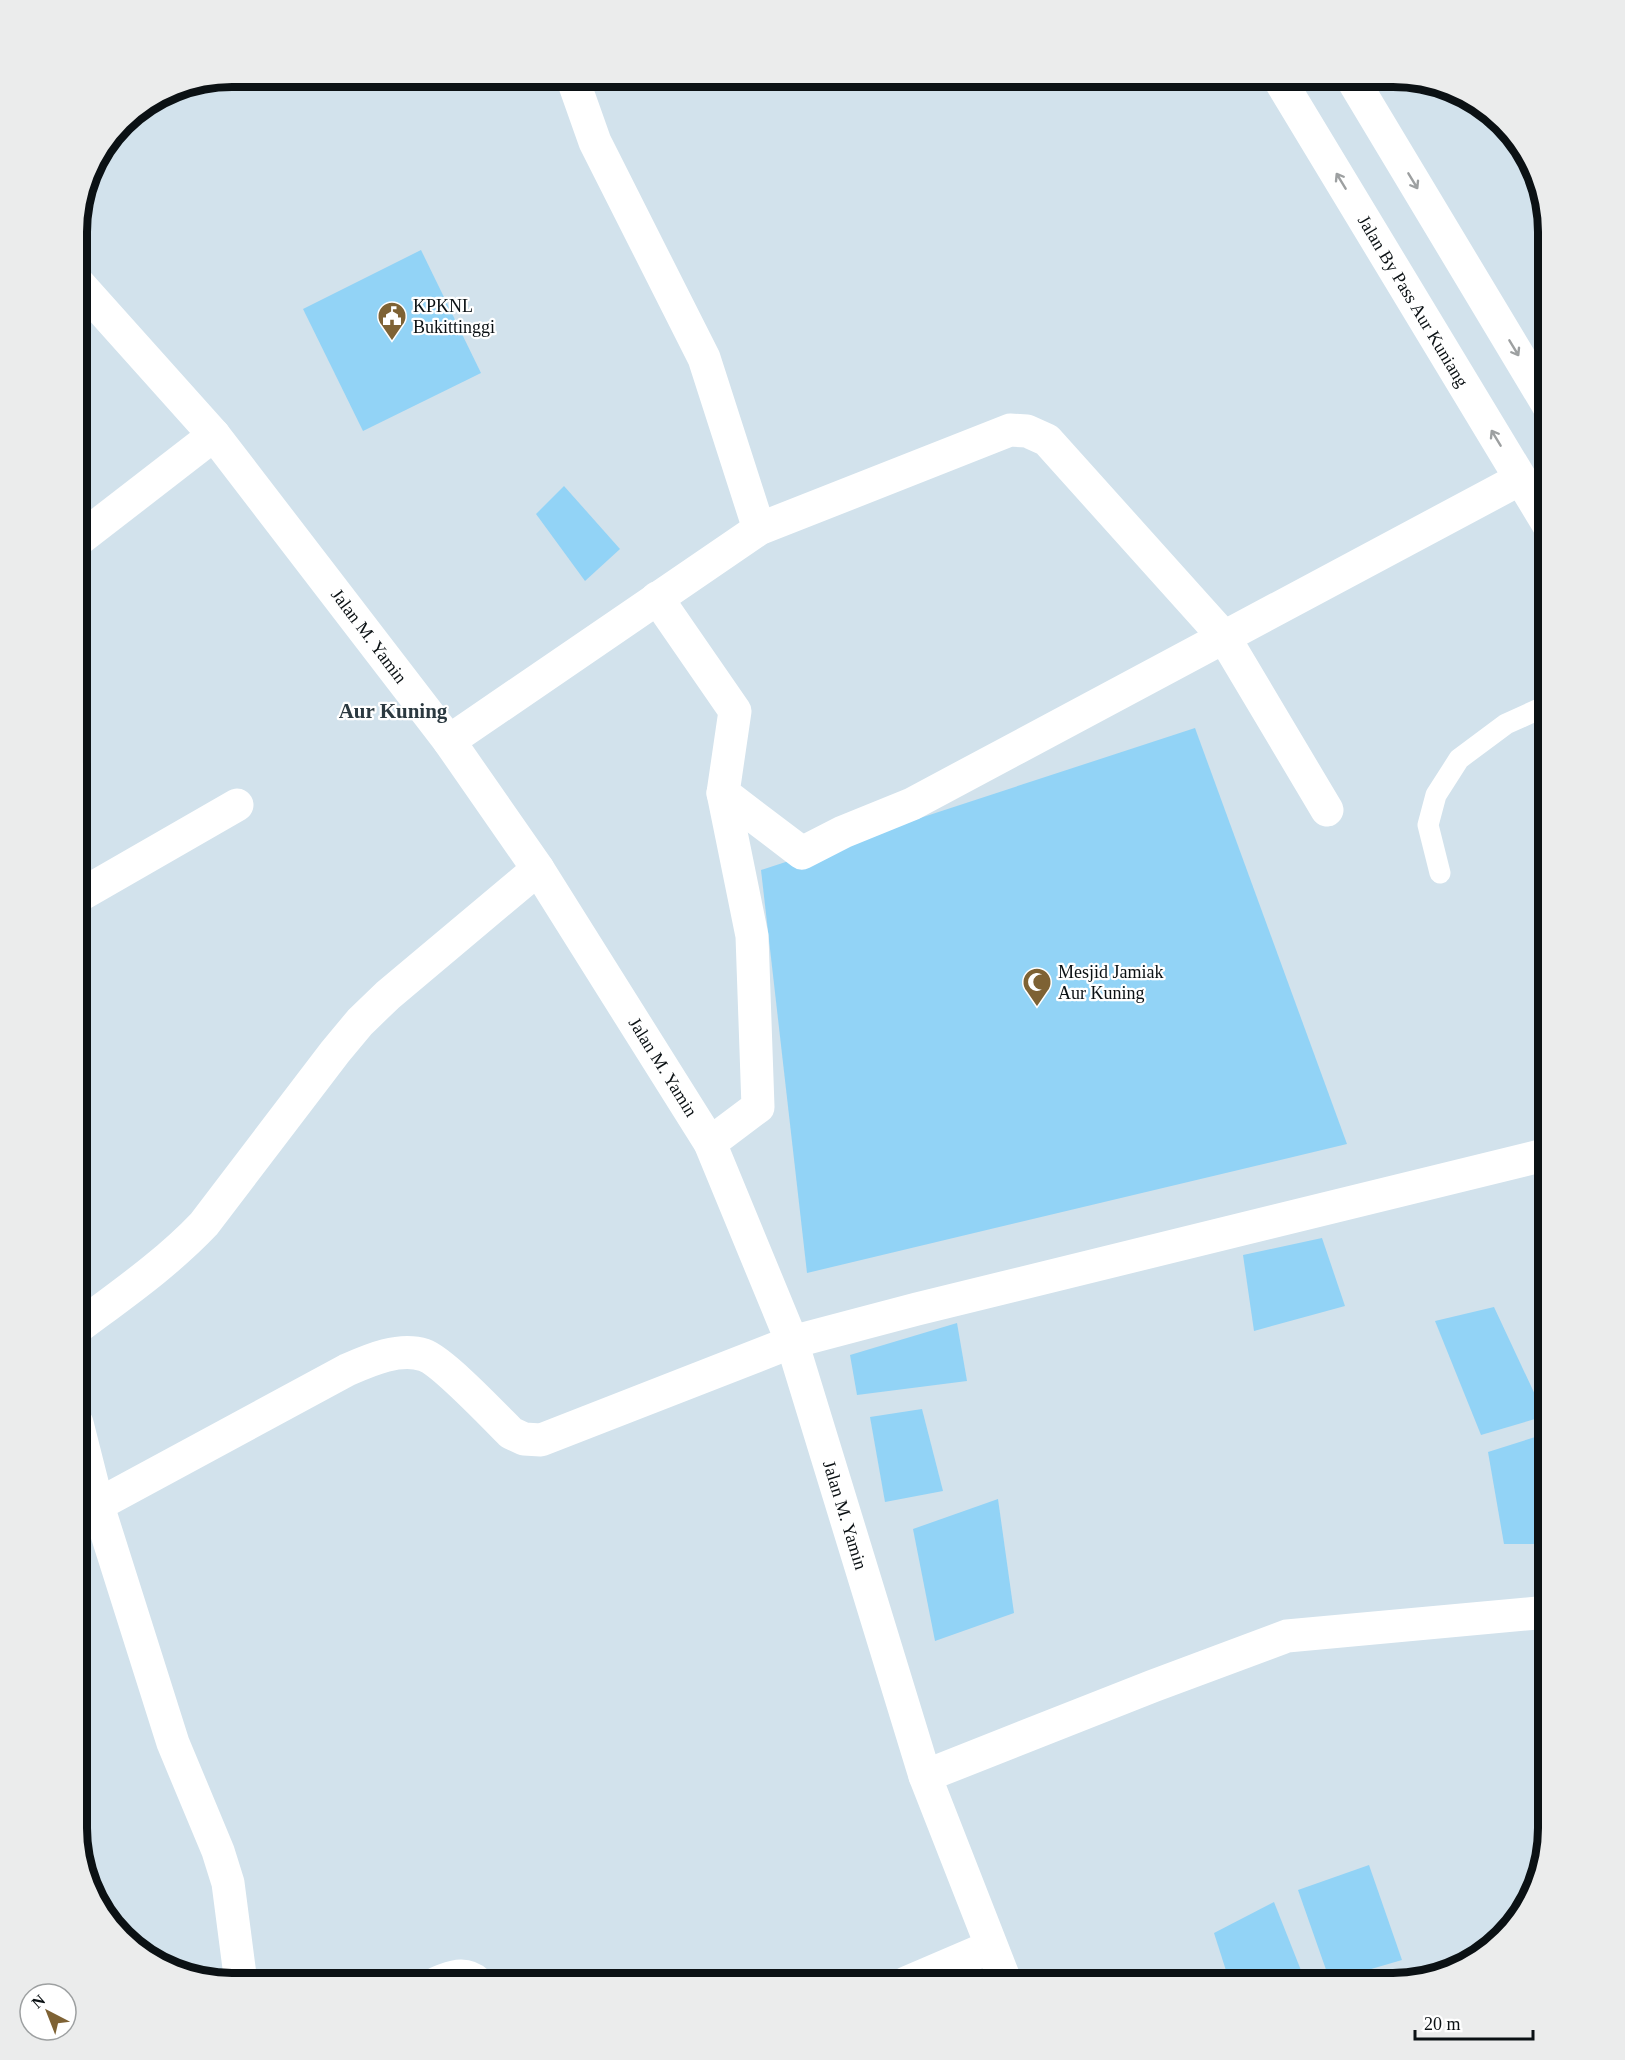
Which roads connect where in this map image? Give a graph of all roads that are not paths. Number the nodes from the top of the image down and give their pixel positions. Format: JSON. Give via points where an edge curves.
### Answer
{"nodes":[{"id":1,"x":576,"y":87,"type":"edge"},
{"id":2,"x":1284,"y":87,"type":"edge"},
{"id":3,"x":1357,"y":87,"type":"edge"},
{"id":4,"x":87,"y":293,"type":"edge"},
{"id":5,"x":1538,"y":388,"type":"edge"},
{"id":6,"x":214,"y":435,"type":"junction"},
{"id":7,"x":1520,"y":479,"type":"junction"},
{"id":8,"x":1538,"y":508,"type":"edge"},
{"id":9,"x":759,"y":529,"type":"junction"},
{"id":10,"x":87,"y":533,"type":"edge"},
{"id":11,"x":657,"y":598,"type":"junction"},
{"id":12,"x":1224,"y":636,"type":"junction"},
{"id":13,"x":1538,"y":710,"type":"edge"},
{"id":14,"x":449,"y":741,"type":"junction"},
{"id":15,"x":723,"y":793,"type":"junction"},
{"id":16,"x":237,"y":805,"type":"dead end"},
{"id":17,"x":1327,"y":810,"type":"dead end"},
{"id":18,"x":537,"y":869,"type":"junction"},
{"id":19,"x":1440,"y":873,"type":"dead end"},
{"id":20,"x":87,"y":891,"type":"edge"},
{"id":21,"x":710,"y":1143,"type":"junction"},
{"id":22,"x":1538,"y":1156,"type":"edge"},
{"id":23,"x":87,"y":1321,"type":"edge"},
{"id":24,"x":792,"y":1342,"type":"junction"},
{"id":25,"x":87,"y":1511,"type":"edge"},
{"id":26,"x":1538,"y":1613,"type":"edge"},
{"id":27,"x":924,"y":1776,"type":"junction"},
{"id":28,"x":990,"y":1947,"type":"junction"},
{"id":29,"x":240,"y":1973,"type":"edge"},
{"id":30,"x":929,"y":1973,"type":"edge"},
{"id":31,"x":1002,"y":1973,"type":"edge"}],
"edges":[{"from":1,"to":9,"type":"main road","via":[[595,142],[704,358]]},
{"from":7,"to":2,"type":"main road","name":"Jalan By Pass Aur Kuniang","one_way":true},
{"from":3,"to":5,"type":"main road","one_way":true},
{"from":4,"to":6,"type":"main road","name":"Jalan M. Yamin"},
{"from":6,"to":10,"type":"main road"},
{"from":6,"to":14,"type":"main road","name":"Jalan M. Yamin"},
{"from":7,"to":8,"type":"main road","name":"Jalan By Pass Aur Kuniang"},
{"from":7,"to":12,"type":"main road"},
{"from":9,"to":11,"type":"main road"},
{"from":9,"to":12,"type":"main road","via":[[1010,430],[1027,431],[1047,440]]},
{"from":11,"to":14,"type":"main road"},
{"from":11,"to":15,"type":"main road","via":[[735,711]]},
{"from":12,"to":15,"type":"main road","via":[[912,804],[802,853]]},
{"from":12,"to":17,"type":"main road"},
{"from":13,"to":19,"type":"lane","via":[[1506,724],[1459,759],[1436,795],[1428,825]]},
{"from":14,"to":18,"type":"main road","name":"Jalan M. Yamin"},
{"from":15,"to":21,"type":"main road","via":[[752,936],[758,1107]]},
{"from":16,"to":20,"type":"main road"},
{"from":18,"to":21,"type":"main road","name":"Jalan M. Yamin"},
{"from":18,"to":23,"type":"main road","via":[[360,1022],[204,1224],[152,1272]]},
{"from":21,"to":24,"type":"main road","name":"Jalan M. Yamin"},
{"from":22,"to":24,"type":"main road"},
{"from":24,"to":25,"type":"main road","via":[[540,1440],[511,1433],[424,1355],[378,1357],[347,1370]]},
{"from":24,"to":27,"type":"main road","name":"Jalan M. Yamin"},
{"from":25,"to":29,"type":"main road","via":[[173,1743],[218,1851],[228,1883]]},
{"from":26,"to":27,"type":"main road","via":[[1287,1636]]},
{"from":27,"to":28,"type":"main road","name":"Jalan M. Yamin"},
{"from":28,"to":30,"type":"main road"},
{"from":28,"to":31,"type":"main road","name":"Jalan M. Yamin"}]}
